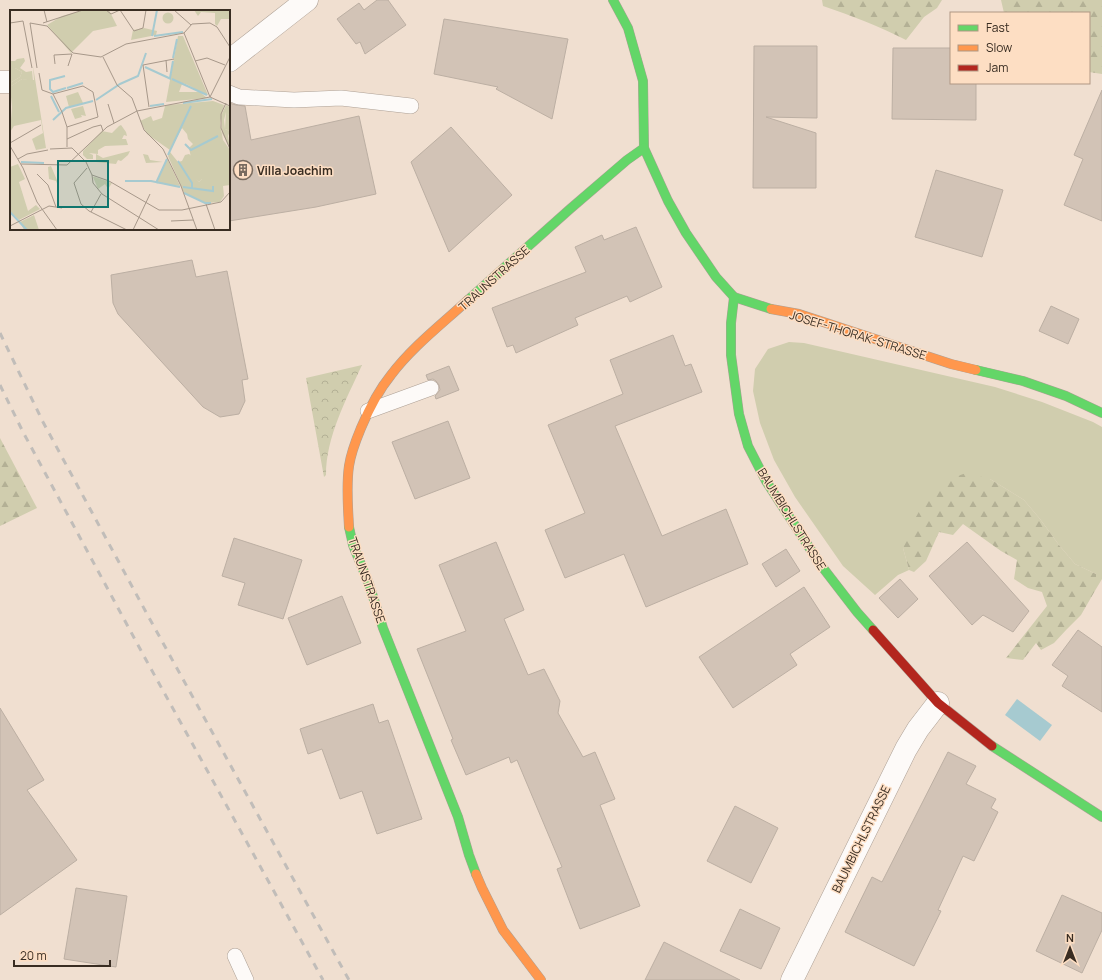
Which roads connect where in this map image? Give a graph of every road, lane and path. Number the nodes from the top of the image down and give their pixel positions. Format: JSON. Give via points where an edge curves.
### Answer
{"nodes":[{"id":1,"x":307,"y":0,"type":"edge"},
{"id":2,"x":615,"y":1,"type":"edge"},
{"id":3,"x":230,"y":60,"type":"edge"},
{"id":4,"x":230,"y":93,"type":"edge"},
{"id":5,"x":411,"y":106,"type":"dead end"},
{"id":6,"x":644,"y":148,"type":"junction"},
{"id":7,"x":734,"y":297,"type":"junction"},
{"id":8,"x":431,"y":388,"type":"dead end"},
{"id":9,"x":368,"y":411,"type":"junction"},
{"id":10,"x":1102,"y":413,"type":"edge"},
{"id":11,"x":938,"y":702,"type":"junction"},
{"id":12,"x":1102,"y":817,"type":"edge"},
{"id":13,"x":235,"y":956,"type":"dead end"},
{"id":14,"x":246,"y":980,"type":"edge"},
{"id":15,"x":541,"y":980,"type":"edge"},
{"id":16,"x":792,"y":980,"type":"edge"}],
"edges":[{"from":1,"to":3,"type":"street"},
{"from":2,"to":6,"type":"street","via":[[628,28],[643,81]]},
{"from":4,"to":5,"type":"lane","via":[[239,97],[294,100],[341,98]]},
{"from":6,"to":7,"type":"street","name":"JOSEF-THORAK-STRASSE","via":[[686,233],[716,277]]},
{"from":6,"to":9,"type":"street","name":"TRAUNSTRASSE","via":[[570,209],[410,353],[391,374]]},
{"from":7,"to":10,"type":"street","name":"JOSEF-THORAK-STRASSE","via":[[776,311],[799,314],[951,364],[1023,381],[1066,396]]},
{"from":7,"to":11,"type":"street","name":"BAUMBICHLSTRASSE","via":[[731,355],[739,414],[748,446],[766,481],[824,570],[857,612]]},
{"from":8,"to":9,"type":"lane"},
{"from":9,"to":15,"type":"street","name":"TRAUNSTRASSE","via":[[352,450],[349,466],[348,510],[353,545],[410,699],[458,817],[482,888],[503,930]]},
{"from":11,"to":12,"type":"street","name":"BAUMBICHLSTRASSE","via":[[993,747]]},
{"from":11,"to":16,"type":"street","name":"BAUMBICHLSTRASSE","via":[[906,749]]},
{"from":13,"to":14,"type":"lane"}]}
